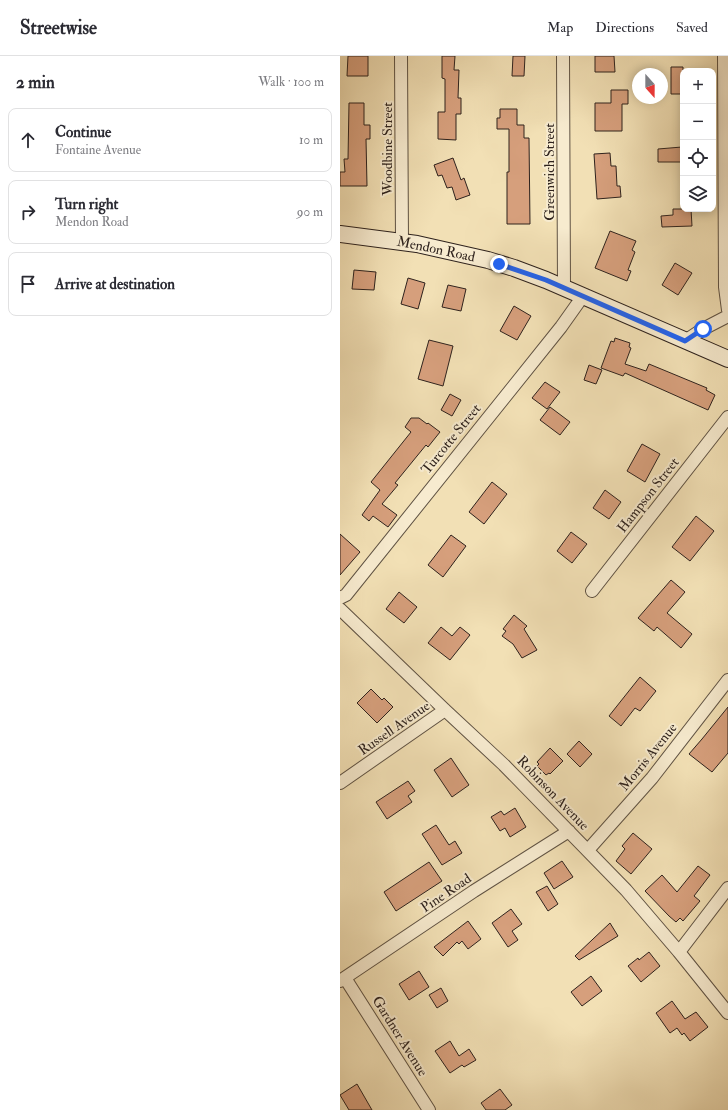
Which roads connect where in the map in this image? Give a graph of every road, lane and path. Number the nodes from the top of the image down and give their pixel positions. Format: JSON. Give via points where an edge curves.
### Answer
{"nodes":[{"id":1,"x":401,"y":56,"type":"edge"},
{"id":2,"x":563,"y":56,"type":"edge"},
{"id":3,"x":724,"y":56,"type":"edge"},
{"id":4,"x":340,"y":234,"type":"edge"},
{"id":5,"x":402,"y":242,"type":"junction"},
{"id":6,"x":564,"y":288,"type":"junction"},
{"id":7,"x":583,"y":296,"type":"junction"},
{"id":8,"x":728,"y":310,"type":"edge"},
{"id":9,"x":728,"y":316,"type":"edge"},
{"id":10,"x":685,"y":341,"type":"junction"},
{"id":11,"x":728,"y":359,"type":"edge"},
{"id":12,"x":728,"y":417,"type":"edge"},
{"id":13,"x":592,"y":591,"type":"dead end"},
{"id":14,"x":340,"y":598,"type":"edge"},
{"id":15,"x":340,"y":609,"type":"edge"},
{"id":16,"x":728,"y":680,"type":"edge"},
{"id":17,"x":445,"y":710,"type":"junction"},
{"id":18,"x":340,"y":783,"type":"edge"},
{"id":19,"x":569,"y":831,"type":"junction"},
{"id":20,"x":588,"y":850,"type":"junction"},
{"id":21,"x":728,"y":888,"type":"edge"},
{"id":22,"x":679,"y":952,"type":"junction"},
{"id":23,"x":342,"y":979,"type":"edge"},
{"id":24,"x":728,"y":1013,"type":"edge"},
{"id":25,"x":429,"y":1110,"type":"edge"}],
"edges":[{"from":1,"to":5,"type":"street","name":"Woodbine Street"},
{"from":2,"to":6,"type":"street","name":"Greenwich Street"},
{"from":3,"to":8,"type":"street","via":[[725,287]]},
{"from":4,"to":5,"type":"street","name":"Mendon Road"},
{"from":5,"to":6,"type":"street","name":"Mendon Road","via":[[499,264]]},
{"from":6,"to":7,"type":"street","name":"Mendon Road"},
{"from":7,"to":10,"type":"street","name":"Mendon Road"},
{"from":7,"to":14,"type":"street","name":"Turcotte Street","via":[[561,327],[346,595]]},
{"from":9,"to":10,"type":"street"},
{"from":10,"to":11,"type":"street","name":"Mendon Road"},
{"from":12,"to":13,"type":"street","name":"Hampson Street"},
{"from":15,"to":17,"type":"street","name":"Robinson Avenue"},
{"from":16,"to":20,"type":"street","name":"Morris Avenue","via":[[652,778]]},
{"from":17,"to":18,"type":"street","name":"Russell Avenue"},
{"from":17,"to":19,"type":"street","name":"Robinson Avenue"},
{"from":19,"to":20,"type":"street","name":"Robinson Avenue"},
{"from":19,"to":23,"type":"street","name":"Pine Road"},
{"from":20,"to":22,"type":"street","name":"Robinson Avenue"},
{"from":21,"to":22,"type":"street"},
{"from":22,"to":24,"type":"street","name":"Robinson Avenue"},
{"from":23,"to":25,"type":"street","name":"Gardner Avenue"}]}
